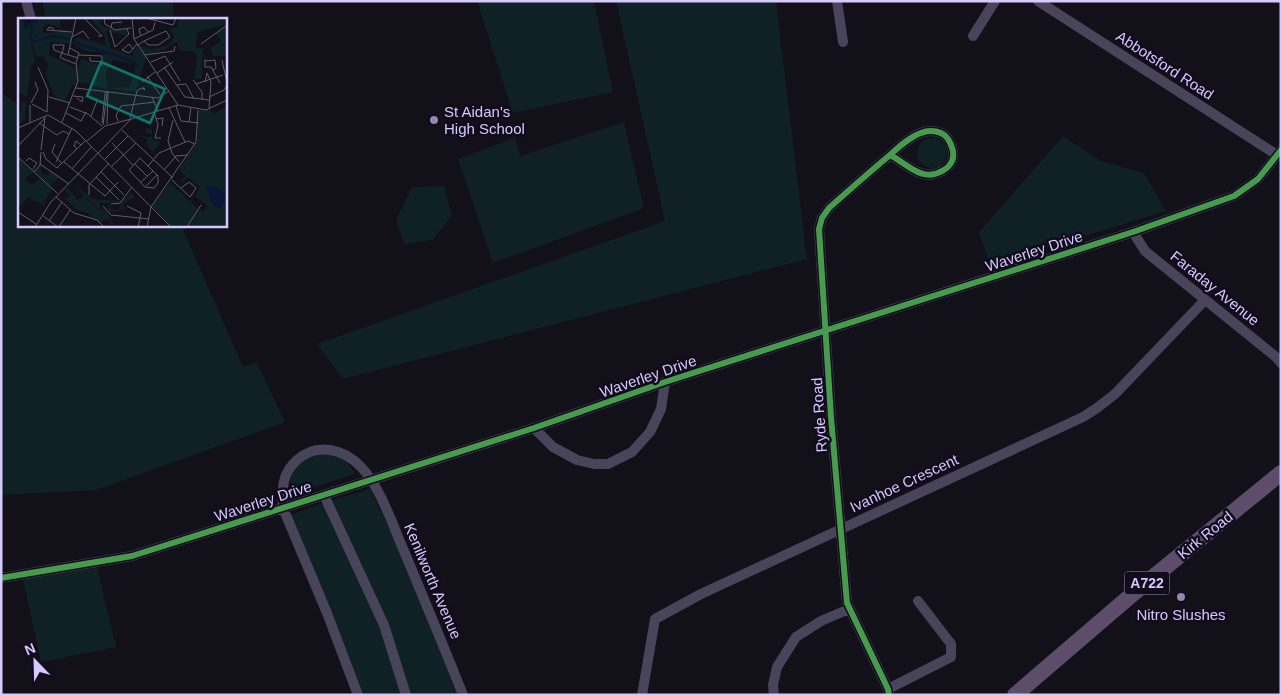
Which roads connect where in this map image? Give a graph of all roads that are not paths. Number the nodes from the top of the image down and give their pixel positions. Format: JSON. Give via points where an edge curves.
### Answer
{"nodes":[{"id":1,"x":26,"y":1,"type":"edge"},
{"id":2,"x":837,"y":1,"type":"edge"},
{"id":3,"x":995,"y":1,"type":"edge"},
{"id":4,"x":1038,"y":1,"type":"edge"},
{"id":5,"x":31,"y":18,"type":"edge"},
{"id":6,"x":974,"y":36,"type":"dead end"},
{"id":7,"x":844,"y":42,"type":"dead end"},
{"id":8,"x":1279,"y":152,"type":"edge"},
{"id":9,"x":890,"y":155,"type":"junction"},
{"id":10,"x":1133,"y":232,"type":"junction"},
{"id":11,"x":1205,"y":300,"type":"junction"},
{"id":12,"x":826,"y":332,"type":"junction"},
{"id":13,"x":1281,"y":363,"type":"edge"},
{"id":14,"x":665,"y":382,"type":"junction"},
{"id":15,"x":534,"y":428,"type":"junction"},
{"id":16,"x":371,"y":480,"type":"junction"},
{"id":17,"x":1278,"y":480,"type":"edge"},
{"id":18,"x":324,"y":494,"type":"junction"},
{"id":19,"x":283,"y":508,"type":"junction"},
{"id":20,"x":840,"y":530,"type":"junction"},
{"id":21,"x":1,"y":578,"type":"edge"},
{"id":22,"x":918,"y":601,"type":"dead end"},
{"id":23,"x":849,"y":609,"type":"junction"},
{"id":24,"x":889,"y":692,"type":"edge"},
{"id":25,"x":358,"y":695,"type":"edge"},
{"id":26,"x":406,"y":695,"type":"edge"},
{"id":27,"x":463,"y":695,"type":"edge"},
{"id":28,"x":642,"y":695,"type":"edge"},
{"id":29,"x":774,"y":695,"type":"edge"},
{"id":30,"x":1015,"y":695,"type":"edge"}],
"edges":[{"from":1,"to":5,"type":"street"},
{"from":2,"to":7,"type":"street"},
{"from":3,"to":6,"type":"street"},
{"from":4,"to":8,"type":"street","name":"Abbotsford Road"},
{"from":8,"to":10,"type":"street","name":"Waverley Drive","via":[[1258,179],[1234,196]]},
{"from":9,"to":9,"type":"street","name":"Ryde Road","via":[[919,173],[930,175],[948,168],[954,152],[945,134],[934,131],[912,137]]},
{"from":9,"to":12,"type":"street","name":"Ryde Road","via":[[828,208],[822,218],[819,229]]},
{"from":10,"to":11,"type":"street","name":"Faraday Avenue","via":[[1145,251]]},
{"from":10,"to":12,"type":"street","name":"Waverley Drive"},
{"from":11,"to":13,"type":"street","name":"Faraday Avenue"},
{"from":11,"to":20,"type":"street","name":"Ivanhoe Crescent","via":[[1115,394],[1097,408]]},
{"from":12,"to":14,"type":"street","name":"Waverley Drive"},
{"from":12,"to":20,"type":"street","name":"Ryde Road"},
{"from":14,"to":15,"type":"street","name":"Waverley Drive"},
{"from":14,"to":15,"type":"street","name":"Waverley Drive","via":[[661,408],[650,432],[632,452],[608,464],[577,460],[553,447]]},
{"from":15,"to":16,"type":"street","name":"Waverley Drive"},
{"from":16,"to":18,"type":"street","name":"Waverley Drive"},
{"from":16,"to":19,"type":"street","name":"Waverley Drive","via":[[350,457],[337,450],[322,449],[302,455],[284,476]]},
{"from":16,"to":27,"type":"street","name":"Kenilworth Avenue","via":[[387,511]]},
{"from":17,"to":30,"type":"main road","name":"Kirk Road","number":"A722","via":[[1135,592]]},
{"from":18,"to":19,"type":"street","name":"Waverley Drive"},
{"from":18,"to":26,"type":"street","via":[[384,625]]},
{"from":19,"to":21,"type":"street","name":"Waverley Drive","via":[[132,556]]},
{"from":19,"to":25,"type":"street"},
{"from":20,"to":23,"type":"street","name":"Ryde Road"},
{"from":20,"to":28,"type":"street","name":"Ivanhoe Crescent","via":[[701,594],[655,619]]},
{"from":22,"to":24,"type":"street","via":[[951,644],[951,657]]},
{"from":23,"to":24,"type":"street","name":"Ryde Road"},
{"from":23,"to":29,"type":"street","via":[[796,637],[777,667]]}]}
